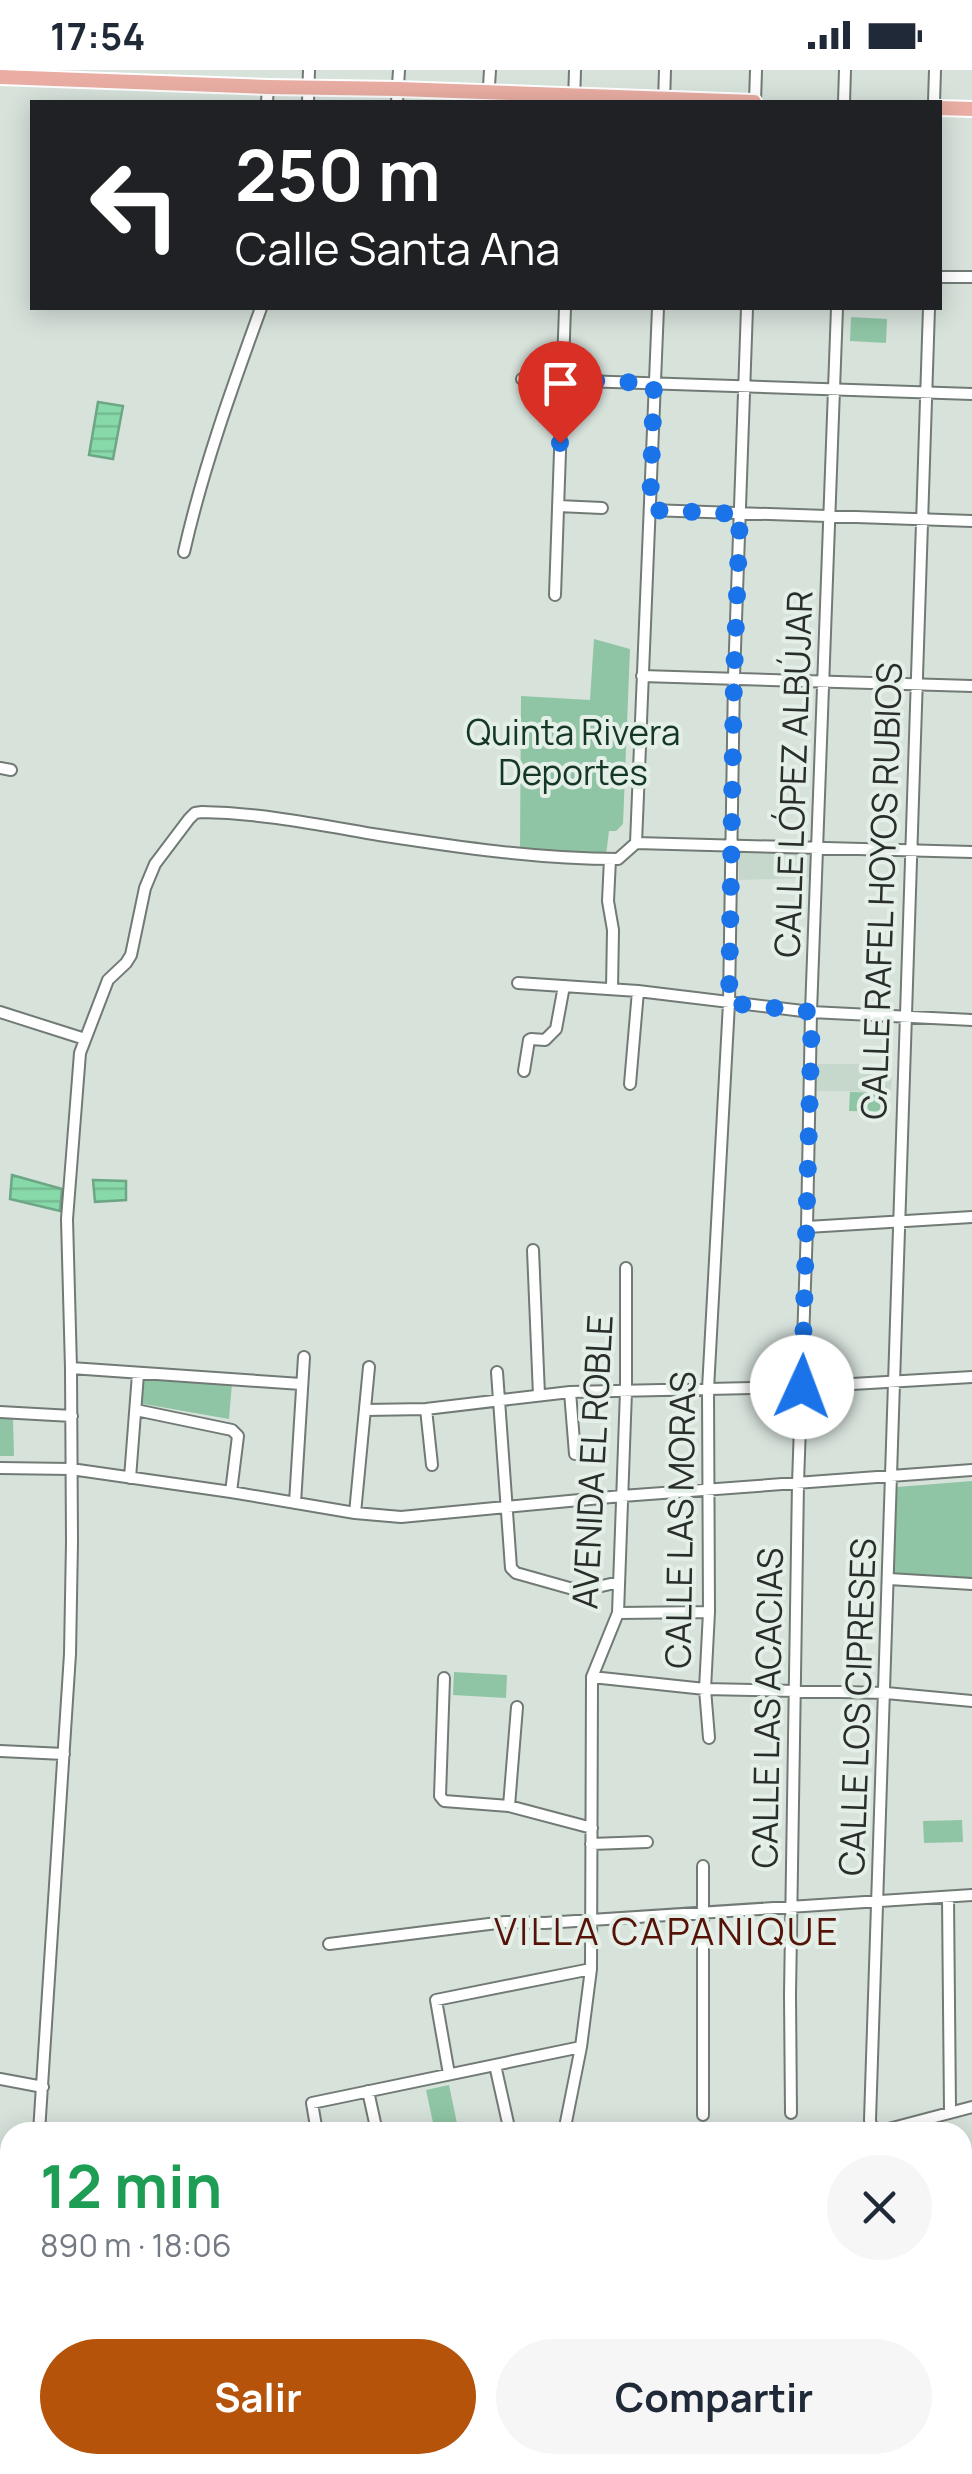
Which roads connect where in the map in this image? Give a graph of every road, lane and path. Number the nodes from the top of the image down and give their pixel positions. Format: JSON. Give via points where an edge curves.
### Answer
{"nodes":[{"id":1,"x":309,"y":70,"type":"edge"},
{"id":2,"x":400,"y":70,"type":"edge"},
{"id":3,"x":490,"y":70,"type":"edge"},
{"id":4,"x":576,"y":70,"type":"edge"},
{"id":5,"x":665,"y":70,"type":"edge"},
{"id":6,"x":756,"y":70,"type":"edge"},
{"id":7,"x":846,"y":70,"type":"edge"},
{"id":8,"x":935,"y":70,"type":"edge"},
{"id":9,"x":0,"y":77,"type":"edge"},
{"id":10,"x":222,"y":78,"type":"edge"},
{"id":11,"x":268,"y":95,"type":"edge"},
{"id":12,"x":308,"y":95,"type":"edge"},
{"id":13,"x":398,"y":96,"type":"edge"},
{"id":14,"x":488,"y":98,"type":"edge"},
{"id":15,"x":575,"y":100,"type":"edge"},
{"id":16,"x":664,"y":100,"type":"edge"},
{"id":17,"x":754,"y":100,"type":"edge"},
{"id":18,"x":844,"y":100,"type":"edge"},
{"id":19,"x":934,"y":100,"type":"edge"},
{"id":20,"x":942,"y":108,"type":"edge"},
{"id":21,"x":972,"y":109,"type":"edge"},
{"id":22,"x":942,"y":277,"type":"edge"},
{"id":23,"x":972,"y":277,"type":"edge"},
{"id":24,"x":259,"y":310,"type":"edge"},
{"id":25,"x":566,"y":310,"type":"edge"},
{"id":26,"x":658,"y":310,"type":"edge"},
{"id":27,"x":747,"y":310,"type":"edge"},
{"id":28,"x":837,"y":310,"type":"edge"},
{"id":29,"x":929,"y":310,"type":"edge"},
{"id":30,"x":522,"y":379,"type":"dead end"},
{"id":31,"x":562,"y":380,"type":"junction"},
{"id":32,"x":654,"y":383,"type":"junction"},
{"id":33,"x":746,"y":386,"type":"junction"},
{"id":34,"x":835,"y":390,"type":"junction"},
{"id":35,"x":926,"y":393,"type":"junction"},
{"id":36,"x":972,"y":394,"type":"edge"},
{"id":37,"x":558,"y":506,"type":"junction"},
{"id":38,"x":602,"y":508,"type":"dead end"},
{"id":39,"x":650,"y":510,"type":"junction"},
{"id":40,"x":740,"y":514,"type":"junction"},
{"id":41,"x":832,"y":516,"type":"junction"},
{"id":42,"x":922,"y":520,"type":"junction"},
{"id":43,"x":972,"y":521,"type":"edge"},
{"id":44,"x":184,"y":552,"type":"dead end"},
{"id":45,"x":555,"y":595,"type":"dead end"},
{"id":46,"x":642,"y":676,"type":"junction"},
{"id":47,"x":734,"y":677,"type":"junction"},
{"id":48,"x":823,"y":682,"type":"junction"},
{"id":49,"x":915,"y":685,"type":"junction"},
{"id":50,"x":972,"y":686,"type":"edge"},
{"id":51,"x":636,"y":843,"type":"junction"},
{"id":52,"x":730,"y":844,"type":"junction"},
{"id":53,"x":817,"y":847,"type":"junction"},
{"id":54,"x":910,"y":851,"type":"junction"},
{"id":55,"x":972,"y":852,"type":"edge"},
{"id":56,"x":610,"y":859,"type":"junction"},
{"id":57,"x":518,"y":983,"type":"dead end"},
{"id":58,"x":564,"y":986,"type":"junction"},
{"id":59,"x":612,"y":989,"type":"junction"},
{"id":60,"x":638,"y":992,"type":"junction"},
{"id":61,"x":729,"y":1003,"type":"junction"},
{"id":62,"x":0,"y":1012,"type":"edge"},
{"id":63,"x":812,"y":1012,"type":"junction"},
{"id":64,"x":905,"y":1018,"type":"junction"},
{"id":65,"x":972,"y":1020,"type":"edge"},
{"id":66,"x":84,"y":1039,"type":"junction"},
{"id":67,"x":524,"y":1071,"type":"dead end"},
{"id":68,"x":630,"y":1084,"type":"dead end"},
{"id":69,"x":972,"y":1217,"type":"edge"},
{"id":70,"x":898,"y":1221,"type":"junction"},
{"id":71,"x":808,"y":1227,"type":"junction"},
{"id":72,"x":533,"y":1250,"type":"dead end"},
{"id":73,"x":626,"y":1268,"type":"dead end"},
{"id":74,"x":304,"y":1357,"type":"dead end"},
{"id":75,"x":369,"y":1367,"type":"dead end"},
{"id":76,"x":72,"y":1368,"type":"junction"},
{"id":77,"x":497,"y":1372,"type":"dead end"},
{"id":78,"x":138,"y":1374,"type":"junction"},
{"id":79,"x":972,"y":1377,"type":"edge"},
{"id":80,"x":894,"y":1380,"type":"junction"},
{"id":81,"x":302,"y":1384,"type":"junction"},
{"id":82,"x":802,"y":1387,"type":"junction"},
{"id":83,"x":708,"y":1390,"type":"junction"},
{"id":84,"x":570,"y":1392,"type":"junction"},
{"id":85,"x":626,"y":1392,"type":"junction"},
{"id":86,"x":539,"y":1395,"type":"junction"},
{"id":87,"x":499,"y":1400,"type":"junction"},
{"id":88,"x":426,"y":1409,"type":"junction"},
{"id":89,"x":136,"y":1410,"type":"junction"},
{"id":90,"x":366,"y":1410,"type":"junction"},
{"id":91,"x":0,"y":1412,"type":"edge"},
{"id":92,"x":72,"y":1416,"type":"junction"},
{"id":93,"x":575,"y":1454,"type":"dead end"},
{"id":94,"x":432,"y":1465,"type":"dead end"},
{"id":95,"x":0,"y":1468,"type":"edge"},
{"id":96,"x":71,"y":1469,"type":"junction"},
{"id":97,"x":972,"y":1470,"type":"edge"},
{"id":98,"x":892,"y":1476,"type":"junction"},
{"id":99,"x":130,"y":1478,"type":"junction"},
{"id":100,"x":798,"y":1483,"type":"junction"},
{"id":101,"x":709,"y":1490,"type":"junction"},
{"id":102,"x":231,"y":1492,"type":"junction"},
{"id":103,"x":622,"y":1496,"type":"junction"},
{"id":104,"x":295,"y":1503,"type":"junction"},
{"id":105,"x":507,"y":1508,"type":"junction"},
{"id":106,"x":355,"y":1513,"type":"junction"},
{"id":107,"x":889,"y":1579,"type":"junction"},
{"id":108,"x":619,"y":1582,"type":"junction"},
{"id":109,"x":972,"y":1584,"type":"edge"},
{"id":110,"x":709,"y":1612,"type":"junction"},
{"id":111,"x":618,"y":1613,"type":"junction"},
{"id":112,"x":592,"y":1677,"type":"junction"},
{"id":113,"x":444,"y":1678,"type":"dead end"},
{"id":114,"x":706,"y":1689,"type":"junction"},
{"id":115,"x":794,"y":1691,"type":"junction"},
{"id":116,"x":886,"y":1694,"type":"junction"},
{"id":117,"x":972,"y":1702,"type":"edge"},
{"id":118,"x":516,"y":1707,"type":"dead end"},
{"id":119,"x":709,"y":1738,"type":"dead end"},
{"id":120,"x":0,"y":1750,"type":"edge"},
{"id":121,"x":64,"y":1754,"type":"junction"},
{"id":122,"x":508,"y":1806,"type":"junction"},
{"id":123,"x":592,"y":1828,"type":"junction"},
{"id":124,"x":646,"y":1842,"type":"dead end"},
{"id":125,"x":592,"y":1844,"type":"junction"},
{"id":126,"x":703,"y":1866,"type":"dead end"},
{"id":127,"x":972,"y":1895,"type":"edge"},
{"id":128,"x":948,"y":1897,"type":"junction"},
{"id":129,"x":878,"y":1901,"type":"junction"},
{"id":130,"x":792,"y":1906,"type":"junction"},
{"id":131,"x":703,"y":1912,"type":"junction"},
{"id":132,"x":591,"y":1919,"type":"junction"},
{"id":133,"x":329,"y":1944,"type":"dead end"},
{"id":134,"x":590,"y":1968,"type":"junction"},
{"id":135,"x":580,"y":2046,"type":"junction"},
{"id":136,"x":495,"y":2065,"type":"junction"},
{"id":137,"x":450,"y":2074,"type":"junction"},
{"id":138,"x":0,"y":2080,"type":"edge"},
{"id":139,"x":43,"y":2087,"type":"junction"},
{"id":140,"x":368,"y":2091,"type":"junction"},
{"id":141,"x":972,"y":2106,"type":"edge"},
{"id":142,"x":950,"y":2111,"type":"junction"},
{"id":143,"x":791,"y":2113,"type":"dead end"},
{"id":144,"x":703,"y":2115,"type":"dead end"},
{"id":145,"x":41,"y":2122,"type":"edge"},
{"id":146,"x":315,"y":2122,"type":"edge"},
{"id":147,"x":375,"y":2122,"type":"edge"},
{"id":148,"x":508,"y":2122,"type":"edge"},
{"id":149,"x":566,"y":2122,"type":"edge"},
{"id":150,"x":871,"y":2122,"type":"edge"},
{"id":151,"x":912,"y":2122,"type":"edge"}],
"edges":[{"from":1,"to":12,"type":"street"},
{"from":2,"to":13,"type":"street"},
{"from":3,"to":14,"type":"street"},
{"from":4,"to":15,"type":"street"},
{"from":5,"to":16,"type":"street"},
{"from":6,"to":17,"type":"street"},
{"from":7,"to":18,"type":"street"},
{"from":8,"to":19,"type":"street"},
{"from":9,"to":10,"type":"main road"},
{"from":10,"to":11,"type":"main road"},
{"from":11,"to":12,"type":"main road"},
{"from":12,"to":13,"type":"main road"},
{"from":13,"to":14,"type":"main road"},
{"from":14,"to":15,"type":"main road"},
{"from":20,"to":21,"type":"main road"},
{"from":22,"to":23,"type":"street"},
{"from":24,"to":44,"type":"street"},
{"from":25,"to":31,"type":"street"},
{"from":26,"to":32,"type":"street"},
{"from":27,"to":33,"type":"street","name":"CALLE LAS MORAS"},
{"from":28,"to":34,"type":"street","name":"CALLE LÓPEZ ALBÚJAR"},
{"from":29,"to":35,"type":"street","name":"CALLE RAFEL HOYOS RUBIOS"},
{"from":30,"to":31,"type":"street"},
{"from":31,"to":32,"type":"street"},
{"from":31,"to":37,"type":"street"},
{"from":32,"to":33,"type":"street"},
{"from":32,"to":39,"type":"street"},
{"from":33,"to":34,"type":"street"},
{"from":33,"to":40,"type":"street","name":"CALLE LAS MORAS"},
{"from":34,"to":35,"type":"street"},
{"from":34,"to":41,"type":"street","name":"CALLE LÓPEZ ALBÚJAR"},
{"from":35,"to":36,"type":"street"},
{"from":35,"to":42,"type":"street","name":"CALLE RAFEL HOYOS RUBIOS"},
{"from":37,"to":38,"type":"street"},
{"from":37,"to":45,"type":"street"},
{"from":39,"to":40,"type":"street"},
{"from":39,"to":46,"type":"street"},
{"from":40,"to":41,"type":"street"},
{"from":40,"to":47,"type":"street","name":"CALLE LAS MORAS"},
{"from":41,"to":42,"type":"street"},
{"from":41,"to":48,"type":"street","name":"CALLE LÓPEZ ALBÚJAR"},
{"from":42,"to":43,"type":"street"},
{"from":42,"to":49,"type":"street","name":"CALLE RAFEL HOYOS RUBIOS"},
{"from":46,"to":47,"type":"street"},
{"from":46,"to":51,"type":"street"},
{"from":47,"to":48,"type":"street"},
{"from":47,"to":52,"type":"street","name":"CALLE LAS MORAS"},
{"from":48,"to":49,"type":"street"},
{"from":48,"to":53,"type":"street","name":"CALLE LÓPEZ ALBÚJAR"},
{"from":49,"to":50,"type":"street"},
{"from":49,"to":54,"type":"street","name":"CALLE RAFEL HOYOS RUBIOS"},
{"from":51,"to":52,"type":"street"},
{"from":51,"to":56,"type":"street"},
{"from":52,"to":53,"type":"street"},
{"from":52,"to":61,"type":"street","name":"CALLE LAS MORAS"},
{"from":53,"to":54,"type":"street"},
{"from":53,"to":63,"type":"street","name":"CALLE LÓPEZ ALBÚJAR"},
{"from":54,"to":55,"type":"street"},
{"from":54,"to":64,"type":"street","name":"CALLE RAFEL HOYOS RUBIOS"},
{"from":56,"to":59,"type":"street"},
{"from":56,"to":66,"type":"street","via":[[505,852],[281,817],[195,813],[155,864],[132,955],[108,980]]},
{"from":57,"to":58,"type":"street"},
{"from":58,"to":59,"type":"street"},
{"from":58,"to":67,"type":"street","via":[[556,1029],[545,1040],[529,1040]]},
{"from":59,"to":60,"type":"street"},
{"from":60,"to":61,"type":"street"},
{"from":60,"to":68,"type":"street"},
{"from":61,"to":63,"type":"street"},
{"from":61,"to":83,"type":"street","name":"CALLE LAS MORAS"},
{"from":62,"to":66,"type":"street"},
{"from":63,"to":64,"type":"street"},
{"from":63,"to":71,"type":"street","name":"CALLE LÓPEZ ALBÚJAR"},
{"from":64,"to":65,"type":"street"},
{"from":64,"to":70,"type":"street","name":"CALLE RAFEL HOYOS RUBIOS"},
{"from":66,"to":76,"type":"street","via":[[67,1219]]},
{"from":69,"to":70,"type":"street"},
{"from":70,"to":71,"type":"street"},
{"from":70,"to":80,"type":"street","name":"CALLE RAFEL HOYOS RUBIOS"},
{"from":71,"to":82,"type":"street","name":"CALLE LÓPEZ ALBÚJAR"},
{"from":72,"to":86,"type":"street"},
{"from":73,"to":85,"type":"street","name":"AVENIDA EL ROBLE"},
{"from":74,"to":81,"type":"street"},
{"from":75,"to":90,"type":"street"},
{"from":76,"to":78,"type":"street"},
{"from":76,"to":92,"type":"street"},
{"from":77,"to":87,"type":"street"},
{"from":78,"to":81,"type":"street"},
{"from":78,"to":89,"type":"street"},
{"from":79,"to":80,"type":"street"},
{"from":80,"to":82,"type":"street"},
{"from":80,"to":98,"type":"street","name":"CALLE RAFEL HOYOS RUBIOS"},
{"from":81,"to":104,"type":"street"},
{"from":82,"to":83,"type":"street"},
{"from":82,"to":100,"type":"street","name":"CALLE LÓPEZ ALBÚJAR"},
{"from":83,"to":85,"type":"street"},
{"from":83,"to":101,"type":"street","name":"CALLE LAS MORAS"},
{"from":84,"to":85,"type":"street"},
{"from":84,"to":86,"type":"street"},
{"from":84,"to":93,"type":"street"},
{"from":85,"to":103,"type":"street","name":"AVENIDA EL ROBLE"},
{"from":86,"to":87,"type":"street"},
{"from":87,"to":88,"type":"street"},
{"from":87,"to":105,"type":"street"},
{"from":88,"to":90,"type":"street"},
{"from":88,"to":94,"type":"street"},
{"from":89,"to":99,"type":"street"},
{"from":89,"to":102,"type":"street","via":[[232,1430],[238,1436]]},
{"from":90,"to":106,"type":"street"},
{"from":91,"to":92,"type":"street"},
{"from":92,"to":96,"type":"street"},
{"from":95,"to":96,"type":"street"},
{"from":96,"to":99,"type":"street"},
{"from":96,"to":121,"type":"street"},
{"from":97,"to":98,"type":"street"},
{"from":98,"to":100,"type":"street"},
{"from":98,"to":107,"type":"street","name":"CALLE LOS CIPRESES"},
{"from":99,"to":102,"type":"street"},
{"from":100,"to":101,"type":"street"},
{"from":100,"to":115,"type":"street","name":"CALLE LAS ACACIAS"},
{"from":101,"to":103,"type":"street"},
{"from":101,"to":110,"type":"street","name":"CALLE LAS MORAS"},
{"from":102,"to":104,"type":"street"},
{"from":103,"to":105,"type":"street"},
{"from":103,"to":108,"type":"street","name":"AVENIDA EL ROBLE"},
{"from":104,"to":106,"type":"street"},
{"from":105,"to":106,"type":"street","via":[[402,1518]]},
{"from":105,"to":108,"type":"street","via":[[516,1573],[580,1591]]},
{"from":107,"to":109,"type":"street"},
{"from":107,"to":116,"type":"street","name":"CALLE LOS CIPRESES"},
{"from":108,"to":111,"type":"street","name":"AVENIDA EL ROBLE"},
{"from":110,"to":111,"type":"street"},
{"from":110,"to":114,"type":"street","name":"CALLE LAS MORAS"},
{"from":111,"to":112,"type":"street","name":"AVENIDA EL ROBLE"},
{"from":112,"to":114,"type":"street"},
{"from":112,"to":123,"type":"street","name":"AVENIDA EL ROBLE"},
{"from":113,"to":122,"type":"street","via":[[440,1796]]},
{"from":114,"to":115,"type":"street"},
{"from":114,"to":119,"type":"street","name":"CALLE LAS MORAS"},
{"from":115,"to":116,"type":"street"},
{"from":115,"to":130,"type":"street","name":"CALLE LAS ACACIAS"},
{"from":116,"to":117,"type":"street"},
{"from":116,"to":129,"type":"street","name":"CALLE LOS CIPRESES"},
{"from":118,"to":122,"type":"street"},
{"from":120,"to":121,"type":"street"},
{"from":121,"to":139,"type":"street"},
{"from":122,"to":123,"type":"street"},
{"from":123,"to":125,"type":"street","name":"AVENIDA EL ROBLE"},
{"from":124,"to":125,"type":"street"},
{"from":125,"to":132,"type":"street","name":"AVENIDA EL ROBLE"},
{"from":126,"to":131,"type":"street"},
{"from":127,"to":128,"type":"street"},
{"from":128,"to":129,"type":"street"},
{"from":128,"to":142,"type":"street"},
{"from":129,"to":130,"type":"street"},
{"from":129,"to":150,"type":"street","name":"CALLE LOS CIPRESES"},
{"from":130,"to":131,"type":"street"},
{"from":130,"to":143,"type":"street","name":"CALLE LAS ACACIAS"},
{"from":131,"to":132,"type":"street"},
{"from":131,"to":144,"type":"street"},
{"from":132,"to":133,"type":"street","via":[[505,1922]]},
{"from":132,"to":134,"type":"street","name":"AVENIDA EL ROBLE"},
{"from":134,"to":135,"type":"street","name":"AVENIDA EL ROBLE"},
{"from":134,"to":137,"type":"street","via":[[436,2000]]},
{"from":135,"to":136,"type":"street"},
{"from":135,"to":149,"type":"street","name":"AVENIDA EL ROBLE"},
{"from":136,"to":137,"type":"street"},
{"from":136,"to":148,"type":"street"},
{"from":137,"to":140,"type":"street"},
{"from":138,"to":139,"type":"street"},
{"from":139,"to":145,"type":"street"},
{"from":140,"to":146,"type":"street","via":[[312,2102]]},
{"from":140,"to":147,"type":"street"},
{"from":141,"to":142,"type":"street"},
{"from":142,"to":151,"type":"street","name":"CALLE LOS CIPRESES"}]}
